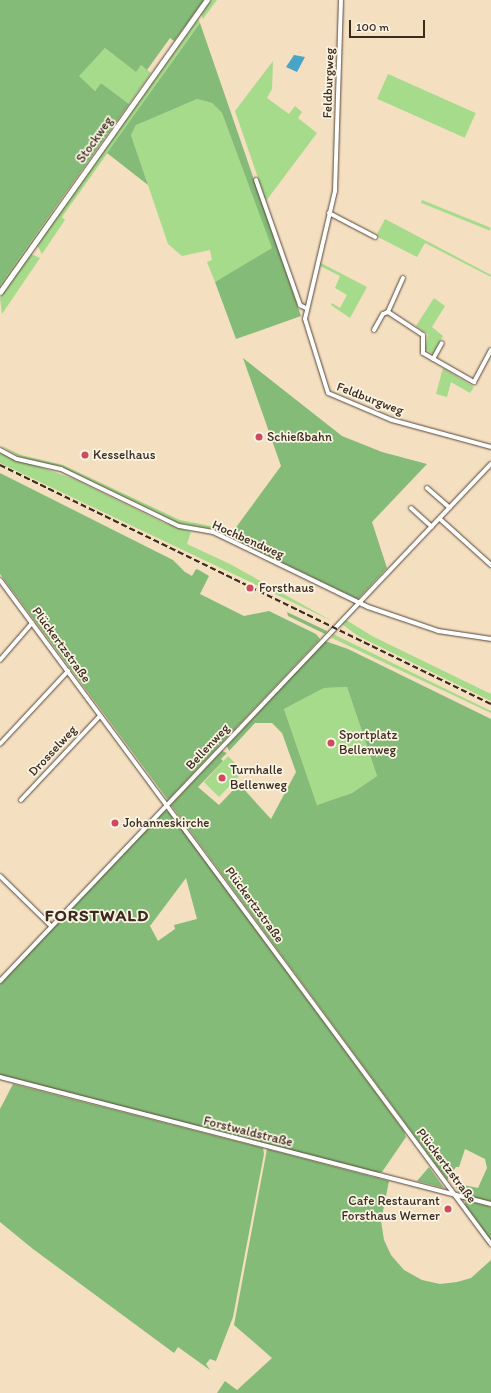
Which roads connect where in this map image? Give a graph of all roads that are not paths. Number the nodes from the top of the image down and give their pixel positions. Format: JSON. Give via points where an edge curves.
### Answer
{"nodes":[{"id":1,"x":207,"y":0,"type":"edge"},
{"id":2,"x":341,"y":0,"type":"edge"},
{"id":3,"x":256,"y":180,"type":"dead end"},
{"id":4,"x":330,"y":214,"type":"junction"},
{"id":5,"x":375,"y":237,"type":"dead end"},
{"id":6,"x":403,"y":278,"type":"dead end"},
{"id":7,"x":0,"y":292,"type":"edge"},
{"id":8,"x":306,"y":308,"type":"junction"},
{"id":9,"x":388,"y":312,"type":"junction"},
{"id":10,"x":374,"y":330,"type":"dead end"},
{"id":11,"x":442,"y":343,"type":"dead end"},
{"id":12,"x":491,"y":350,"type":"edge"},
{"id":13,"x":433,"y":359,"type":"junction"},
{"id":14,"x":491,"y":447,"type":"edge"},
{"id":15,"x":0,"y":450,"type":"edge"},
{"id":16,"x":491,"y":464,"type":"edge"},
{"id":17,"x":426,"y":488,"type":"dead end"},
{"id":18,"x":411,"y":508,"type":"dead end"},
{"id":19,"x":450,"y":508,"type":"junction"},
{"id":20,"x":440,"y":519,"type":"junction"},
{"id":21,"x":432,"y":527,"type":"junction"},
{"id":22,"x":491,"y":565,"type":"edge"},
{"id":23,"x":1,"y":582,"type":"edge"},
{"id":24,"x":359,"y":603,"type":"junction"},
{"id":25,"x":32,"y":623,"type":"junction"},
{"id":26,"x":491,"y":639,"type":"edge"},
{"id":27,"x":0,"y":660,"type":"edge"},
{"id":28,"x":68,"y":671,"type":"junction"},
{"id":29,"x":100,"y":716,"type":"junction"},
{"id":30,"x":0,"y":744,"type":"edge"},
{"id":31,"x":21,"y":800,"type":"dead end"},
{"id":32,"x":167,"y":805,"type":"junction"},
{"id":33,"x":0,"y":876,"type":"edge"},
{"id":34,"x":51,"y":926,"type":"junction"},
{"id":35,"x":0,"y":981,"type":"edge"},
{"id":36,"x":0,"y":1077,"type":"edge"},
{"id":37,"x":456,"y":1195,"type":"junction"},
{"id":38,"x":491,"y":1204,"type":"edge"},
{"id":39,"x":491,"y":1244,"type":"edge"}],
"edges":[{"from":1,"to":7,"type":"street","name":"Stockweg"},
{"from":2,"to":4,"type":"street","name":"Feldburgweg","via":[[335,191]]},
{"from":3,"to":8,"type":"street","name":"Feldburgweg","via":[[300,305]]},
{"from":4,"to":5,"type":"street"},
{"from":4,"to":8,"type":"street","name":"Feldburgweg"},
{"from":6,"to":9,"type":"street"},
{"from":8,"to":14,"type":"street","name":"Feldburgweg","via":[[305,319],[328,393],[392,420]]},
{"from":9,"to":10,"type":"street","via":[[383,314]]},
{"from":9,"to":13,"type":"street","via":[[423,335],[423,353]]},
{"from":11,"to":13,"type":"street"},
{"from":12,"to":13,"type":"street","via":[[474,382]]},
{"from":15,"to":24,"type":"street","name":"Hochbendweg","via":[[17,459],[61,469],[179,526],[213,532]]},
{"from":16,"to":19,"type":"street","name":"Bellenweg"},
{"from":17,"to":19,"type":"street"},
{"from":18,"to":21,"type":"street"},
{"from":19,"to":20,"type":"street","name":"Bellenweg"},
{"from":20,"to":21,"type":"street","name":"Bellenweg"},
{"from":20,"to":22,"type":"street"},
{"from":21,"to":24,"type":"street","name":"Bellenweg"},
{"from":23,"to":25,"type":"street","name":"Plückertzstraße"},
{"from":24,"to":26,"type":"street","name":"Hochbendweg","via":[[438,631]]},
{"from":24,"to":32,"type":"street","name":"Bellenweg"},
{"from":25,"to":27,"type":"street"},
{"from":25,"to":28,"type":"street","name":"Plückertzstraße"},
{"from":28,"to":29,"type":"street","name":"Plückertzstraße"},
{"from":28,"to":30,"type":"street"},
{"from":29,"to":31,"type":"street","name":"Drosselweg"},
{"from":29,"to":32,"type":"street","name":"Plückertzstraße"},
{"from":32,"to":34,"type":"street","name":"Bellenweg"},
{"from":32,"to":37,"type":"street","name":"Plückertzstraße"},
{"from":33,"to":34,"type":"street"},
{"from":34,"to":35,"type":"street","name":"Bellenweg"},
{"from":36,"to":37,"type":"street","name":"Forstwaldstraße"},
{"from":37,"to":38,"type":"street","name":"Forstwaldstraße"},
{"from":37,"to":39,"type":"street","name":"Plückertzstraße"}]}
